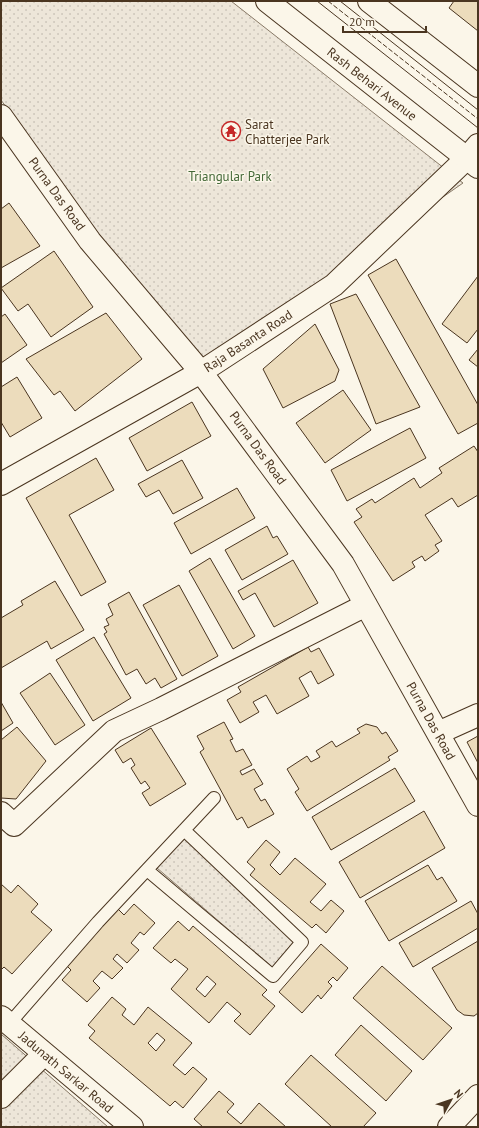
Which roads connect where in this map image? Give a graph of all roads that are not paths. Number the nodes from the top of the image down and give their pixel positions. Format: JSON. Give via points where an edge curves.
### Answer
{"nodes":[{"id":1,"x":267,"y":1,"type":"edge"},
{"id":2,"x":369,"y":1,"type":"edge"},
{"id":3,"x":478,"y":86,"type":"edge"},
{"id":4,"x":1,"y":116,"type":"edge"},
{"id":5,"x":474,"y":156,"type":"edge"},
{"id":6,"x":202,"y":372,"type":"junction"},
{"id":7,"x":1,"y":484,"type":"edge"},
{"id":8,"x":366,"y":605,"type":"junction"},
{"id":9,"x":478,"y":715,"type":"edge"},
{"id":10,"x":438,"y":733,"type":"junction"},
{"id":11,"x":214,"y":798,"type":"dead end"},
{"id":12,"x":478,"y":805,"type":"edge"},
{"id":13,"x":1,"y":813,"type":"edge"},
{"id":14,"x":184,"y":830,"type":"junction"},
{"id":15,"x":147,"y":870,"type":"junction"},
{"id":16,"x":5,"y":1021,"type":"edge"},
{"id":17,"x":44,"y":1054,"type":"junction"},
{"id":18,"x":478,"y":1096,"type":"edge"},
{"id":19,"x":1,"y":1097,"type":"edge"},
{"id":20,"x":132,"y":1127,"type":"edge"},
{"id":21,"x":449,"y":1127,"type":"edge"}],
"edges":[{"from":1,"to":5,"type":"street","name":"Rash Behari Avenue"},
{"from":2,"to":3,"type":"street"},
{"from":4,"to":6,"type":"street","name":"Purna Das Road","via":[[90,241]]},
{"from":5,"to":6,"type":"street","name":"Raja Basanta Road","via":[[334,285]]},
{"from":6,"to":7,"type":"street","name":"Raja Basanta Road"},
{"from":6,"to":8,"type":"street","name":"Purna Das Road","via":[[344,564]]},
{"from":8,"to":10,"type":"street","name":"Purna Das Road"},
{"from":8,"to":13,"type":"street","via":[[114,731],[14,825]]},
{"from":9,"to":10,"type":"street"},
{"from":10,"to":12,"type":"street","name":"Purna Das Road"},
{"from":11,"to":14,"type":"lane"},
{"from":14,"to":15,"type":"lane"},
{"from":14,"to":15,"type":"lane","via":[[302,942],[273,976]]},
{"from":15,"to":16,"type":"lane"},
{"from":16,"to":17,"type":"street","name":"Jadunath Sarkar Road"},
{"from":17,"to":19,"type":"street"},
{"from":17,"to":20,"type":"street","name":"Jadunath Sarkar Road"},
{"from":18,"to":21,"type":"street"}]}
